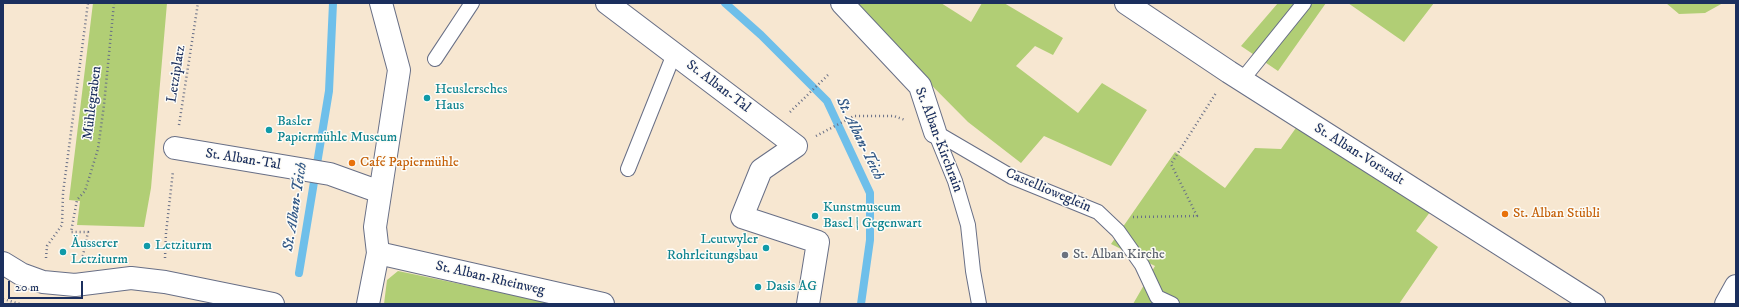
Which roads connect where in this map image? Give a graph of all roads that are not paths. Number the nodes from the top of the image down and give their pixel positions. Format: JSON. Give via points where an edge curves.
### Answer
{"nodes":[{"id":1,"x":381,"y":3,"type":"edge"},
{"id":2,"x":472,"y":3,"type":"edge"},
{"id":3,"x":607,"y":3,"type":"edge"},
{"id":4,"x":842,"y":3,"type":"edge"},
{"id":5,"x":1126,"y":3,"type":"edge"},
{"id":6,"x":1304,"y":3,"type":"edge"},
{"id":7,"x":674,"y":54,"type":"junction"},
{"id":8,"x":435,"y":59,"type":"dead end"},
{"id":9,"x":1236,"y":76,"type":"junction"},
{"id":10,"x":935,"y":132,"type":"junction"},
{"id":11,"x":175,"y":148,"type":"road end"},
{"id":12,"x":628,"y":169,"type":"dead end"},
{"id":13,"x":380,"y":192,"type":"junction"},
{"id":14,"x":378,"y":253,"type":"junction"},
{"id":15,"x":3,"y":263,"type":"edge"},
{"id":16,"x":1736,"y":286,"type":"edge"},
{"id":17,"x":273,"y":304,"type":"edge"},
{"id":18,"x":368,"y":304,"type":"edge"},
{"id":19,"x":603,"y":304,"type":"edge"},
{"id":20,"x":808,"y":304,"type":"edge"},
{"id":21,"x":979,"y":304,"type":"edge"},
{"id":22,"x":1172,"y":304,"type":"edge"},
{"id":23,"x":1594,"y":304,"type":"edge"},
{"id":24,"x":1726,"y":304,"type":"edge"}],
"edges":[{"from":1,"to":13,"type":"street","via":[[399,70]]},
{"from":2,"to":8,"type":"lane"},
{"from":3,"to":7,"type":"street","name":"St. Alban-Tal"},
{"from":4,"to":10,"type":"street","name":"St. Alban-Kirchrain","via":[[920,86]]},
{"from":5,"to":9,"type":"street","name":"St. Alban-Vorstadt"},
{"from":6,"to":9,"type":"lane"},
{"from":7,"to":12,"type":"lane"},
{"from":7,"to":20,"type":"street","name":"St. Alban-Tal","via":[[796,146],[761,170],[742,217],[818,242]]},
{"from":9,"to":23,"type":"street","name":"St. Alban-Vorstadt"},
{"from":10,"to":21,"type":"lane","name":"St. Alban-Kirchrain","via":[[955,181],[968,225]]},
{"from":10,"to":22,"type":"lane","name":"Castellioweglein","via":[[1012,177],[1098,212],[1118,230],[1142,265],[1157,297]]},
{"from":11,"to":13,"type":"street","name":"St. Alban-Tal","via":[[330,174]]},
{"from":13,"to":14,"type":"street","via":[[375,227]]},
{"from":14,"to":18,"type":"street"},
{"from":14,"to":19,"type":"street","name":"St. Alban-Rheinweg"},
{"from":15,"to":17,"type":"street","via":[[21,274],[43,282],[75,285],[132,278],[165,282]]},
{"from":16,"to":24,"type":"street"}]}
